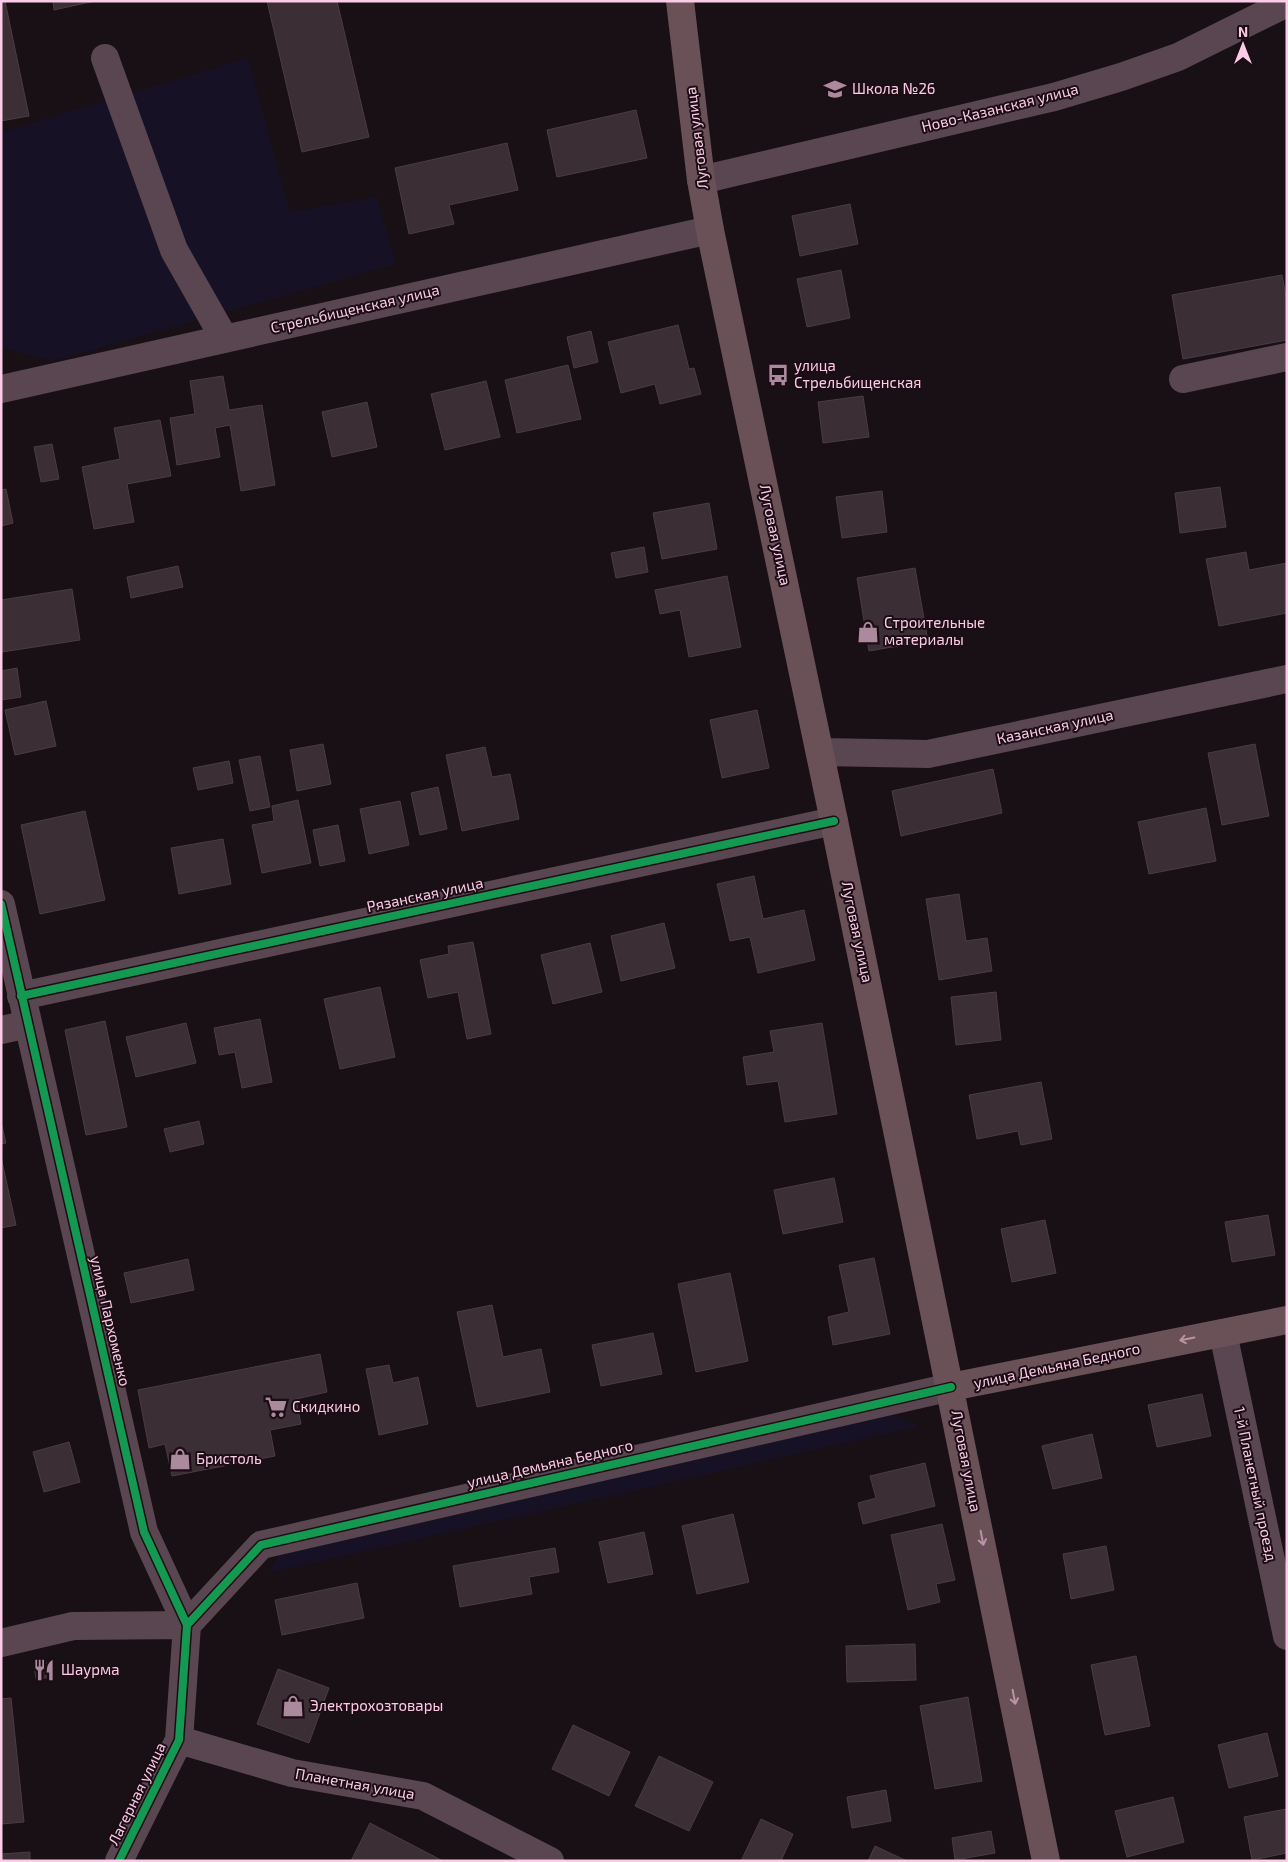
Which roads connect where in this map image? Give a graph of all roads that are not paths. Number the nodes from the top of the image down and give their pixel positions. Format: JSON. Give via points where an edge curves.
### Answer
{"nodes":[{"id":1,"x":680,"y":1,"type":"edge"},
{"id":2,"x":1287,"y":3,"type":"edge"},
{"id":3,"x":105,"y":58,"type":"dead end"},
{"id":4,"x":701,"y":180,"type":"junction"},
{"id":5,"x":710,"y":230,"type":"junction"},
{"id":6,"x":224,"y":338,"type":"junction"},
{"id":7,"x":1287,"y":357,"type":"edge"},
{"id":8,"x":1183,"y":378,"type":"dead end"},
{"id":9,"x":1,"y":389,"type":"edge"},
{"id":10,"x":1287,"y":679,"type":"edge"},
{"id":11,"x":820,"y":752,"type":"junction"},
{"id":12,"x":834,"y":821,"type":"junction"},
{"id":13,"x":1,"y":904,"type":"edge"},
{"id":14,"x":22,"y":996,"type":"junction"},
{"id":15,"x":28,"y":1024,"type":"junction"},
{"id":16,"x":1,"y":1030,"type":"edge"},
{"id":17,"x":1287,"y":1320,"type":"edge"},
{"id":18,"x":1223,"y":1332,"type":"junction"},
{"id":19,"x":951,"y":1387,"type":"junction"},
{"id":20,"x":186,"y":1625,"type":"junction"},
{"id":21,"x":1287,"y":1635,"type":"edge"},
{"id":22,"x":1,"y":1644,"type":"edge"},
{"id":23,"x":179,"y":1740,"type":"junction"},
{"id":24,"x":119,"y":1861,"type":"edge"},
{"id":25,"x":550,"y":1861,"type":"edge"},
{"id":26,"x":1046,"y":1861,"type":"edge"}],
"edges":[{"from":1,"to":4,"type":"main road","name":"Луговая улица"},
{"from":2,"to":4,"type":"street","name":"Ново-Казанская улица","via":[[1178,56],[1121,77],[1054,97]]},
{"from":3,"to":6,"type":"street","via":[[174,250]]},
{"from":4,"to":5,"type":"main road","name":"Луговая улица"},
{"from":5,"to":6,"type":"street","name":"Стрельбищенская улица"},
{"from":5,"to":11,"type":"main road","name":"Луговая улица"},
{"from":6,"to":9,"type":"street","name":"Стрельбищенская улица"},
{"from":7,"to":8,"type":"street"},
{"from":10,"to":11,"type":"street","name":"Казанская улица","via":[[928,754]]},
{"from":11,"to":12,"type":"main road","name":"Луговая улица"},
{"from":12,"to":14,"type":"street","name":"Рязанская улица"},
{"from":12,"to":19,"type":"main road","name":"Луговая улица"},
{"from":13,"to":14,"type":"street","name":"улица Пархоменко"},
{"from":14,"to":15,"type":"street","name":"улица Пархоменко"},
{"from":15,"to":16,"type":"street"},
{"from":15,"to":20,"type":"street","name":"улица Пархоменко","via":[[144,1532]]},
{"from":17,"to":18,"type":"main road","name":"улица Демьяна Бедного"},
{"from":18,"to":19,"type":"main road","name":"улица Демьяна Бедного","one_way":true},
{"from":18,"to":21,"type":"street","name":"1-й Планетный проезд"},
{"from":19,"to":20,"type":"street","name":"улица Демьяна Бедного","via":[[261,1545]]},
{"from":19,"to":26,"type":"main road","name":"Луговая улица","one_way":true},
{"from":20,"to":22,"type":"street","via":[[73,1626]]},
{"from":20,"to":23,"type":"street","name":"улица Пархоменко"},
{"from":23,"to":24,"type":"street","name":"Лагерная улица"},
{"from":23,"to":25,"type":"street","name":"Планетная улица","via":[[292,1773],[423,1796]]}]}
